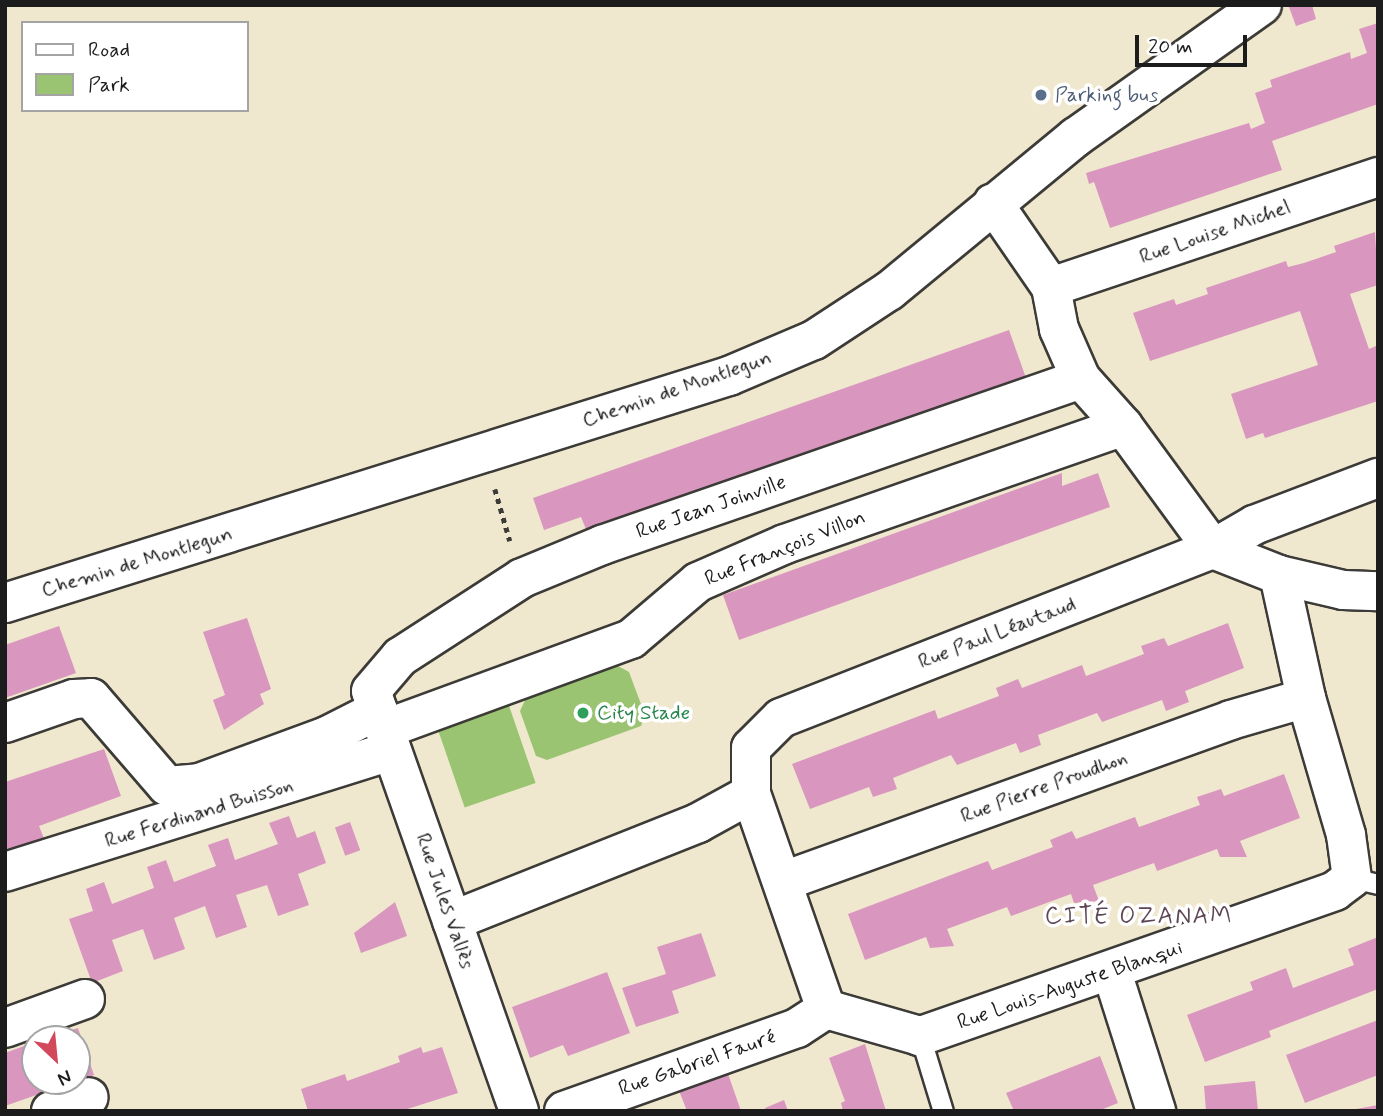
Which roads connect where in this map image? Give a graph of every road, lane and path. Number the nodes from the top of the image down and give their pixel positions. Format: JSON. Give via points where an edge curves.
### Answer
{"nodes":[{"id":1,"x":1262,"y":5,"type":"edge"},
{"id":2,"x":1378,"y":177,"type":"edge"},
{"id":3,"x":993,"y":203,"type":"junction"},
{"id":4,"x":1051,"y":287,"type":"junction"},
{"id":5,"x":1081,"y":379,"type":"junction"},
{"id":6,"x":1123,"y":426,"type":"junction"},
{"id":7,"x":484,"y":452,"type":"junction"},
{"id":8,"x":1378,"y":478,"type":"edge"},
{"id":9,"x":1213,"y":549,"type":"junction"},
{"id":10,"x":1279,"y":575,"type":"junction"},
{"id":11,"x":522,"y":578,"type":"junction"},
{"id":12,"x":1378,"y":591,"type":"edge"},
{"id":13,"x":5,"y":603,"type":"edge"},
{"id":14,"x":1306,"y":698,"type":"junction"},
{"id":15,"x":382,"y":720,"type":"junction"},
{"id":16,"x":5,"y":723,"type":"edge"},
{"id":17,"x":751,"y":794,"type":"junction"},
{"id":18,"x":5,"y":872,"type":"edge"},
{"id":19,"x":784,"y":881,"type":"junction"},
{"id":20,"x":1365,"y":881,"type":"edge"},
{"id":21,"x":452,"y":921,"type":"junction"},
{"id":22,"x":1112,"y":972,"type":"junction"},
{"id":23,"x":85,"y":999,"type":"dead end"},
{"id":24,"x":826,"y":1009,"type":"junction"},
{"id":25,"x":5,"y":1028,"type":"edge"},
{"id":26,"x":920,"y":1036,"type":"junction"},
{"id":27,"x":89,"y":1097,"type":"dead end"},
{"id":28,"x":588,"y":1107,"type":"edge"},
{"id":29,"x":51,"y":1111,"type":"edge"},
{"id":30,"x":519,"y":1111,"type":"edge"},
{"id":31,"x":943,"y":1111,"type":"edge"},
{"id":32,"x":1156,"y":1111,"type":"edge"}],
"edges":[{"from":1,"to":3,"type":"street","name":"Chemin de Montlegun"},
{"from":2,"to":4,"type":"street","name":"Rue Louise Michel"},
{"from":3,"to":4,"type":"street"},
{"from":3,"to":7,"type":"street","name":"Chemin de Montlegun","via":[[890,291],[814,340],[729,376]]},
{"from":4,"to":5,"type":"street","via":[[1059,329]]},
{"from":5,"to":6,"type":"street"},
{"from":5,"to":11,"type":"street","name":"Rue Jean Joinville","via":[[602,545]]},
{"from":6,"to":9,"type":"street"},
{"from":6,"to":15,"type":"street","name":"Rue François Villon","via":[[785,544],[698,582],[631,639]]},
{"from":7,"to":11,"type":"path"},
{"from":7,"to":13,"type":"street","name":"Chemin de Montlegun"},
{"from":8,"to":9,"type":"street","name":"Rue Paul Léautaud","via":[[1254,525]]},
{"from":9,"to":10,"type":"street"},
{"from":9,"to":17,"type":"street","name":"Rue Paul Léautaud","via":[[781,718],[751,748]]},
{"from":10,"to":12,"type":"street","via":[[1343,590]]},
{"from":10,"to":14,"type":"street","name":"Rue Louis-Auguste Blanqui"},
{"from":11,"to":15,"type":"street","name":"Rue Jean Joinville","via":[[400,657]]},
{"from":14,"to":19,"type":"street","name":"Rue Pierre Proudhon","via":[[1231,720]]},
{"from":14,"to":20,"type":"street","name":"Rue Louis-Auguste Blanqui","via":[[1346,835]]},
{"from":15,"to":16,"type":"street","via":[[199,783],[167,786],[91,698],[74,699]]},
{"from":15,"to":18,"type":"street","name":"Rue Ferdinand Buisson"},
{"from":15,"to":21,"type":"street","name":"Rue Jules Vallès"},
{"from":17,"to":19,"type":"street"},
{"from":17,"to":21,"type":"street","via":[[698,823]]},
{"from":19,"to":24,"type":"street"},
{"from":20,"to":22,"type":"street","name":"Rue Louis-Auguste Blanqui"},
{"from":21,"to":30,"type":"street","name":"Rue Jules Vallès"},
{"from":22,"to":26,"type":"street","name":"Rue Louis-Auguste Blanqui"},
{"from":22,"to":32,"type":"street"},
{"from":23,"to":25,"type":"street"},
{"from":24,"to":26,"type":"street"},
{"from":24,"to":28,"type":"street","name":"Rue Gabriel Fauré","via":[[797,1028]]},
{"from":26,"to":31,"type":"lane"},
{"from":27,"to":29,"type":"street"}]}
